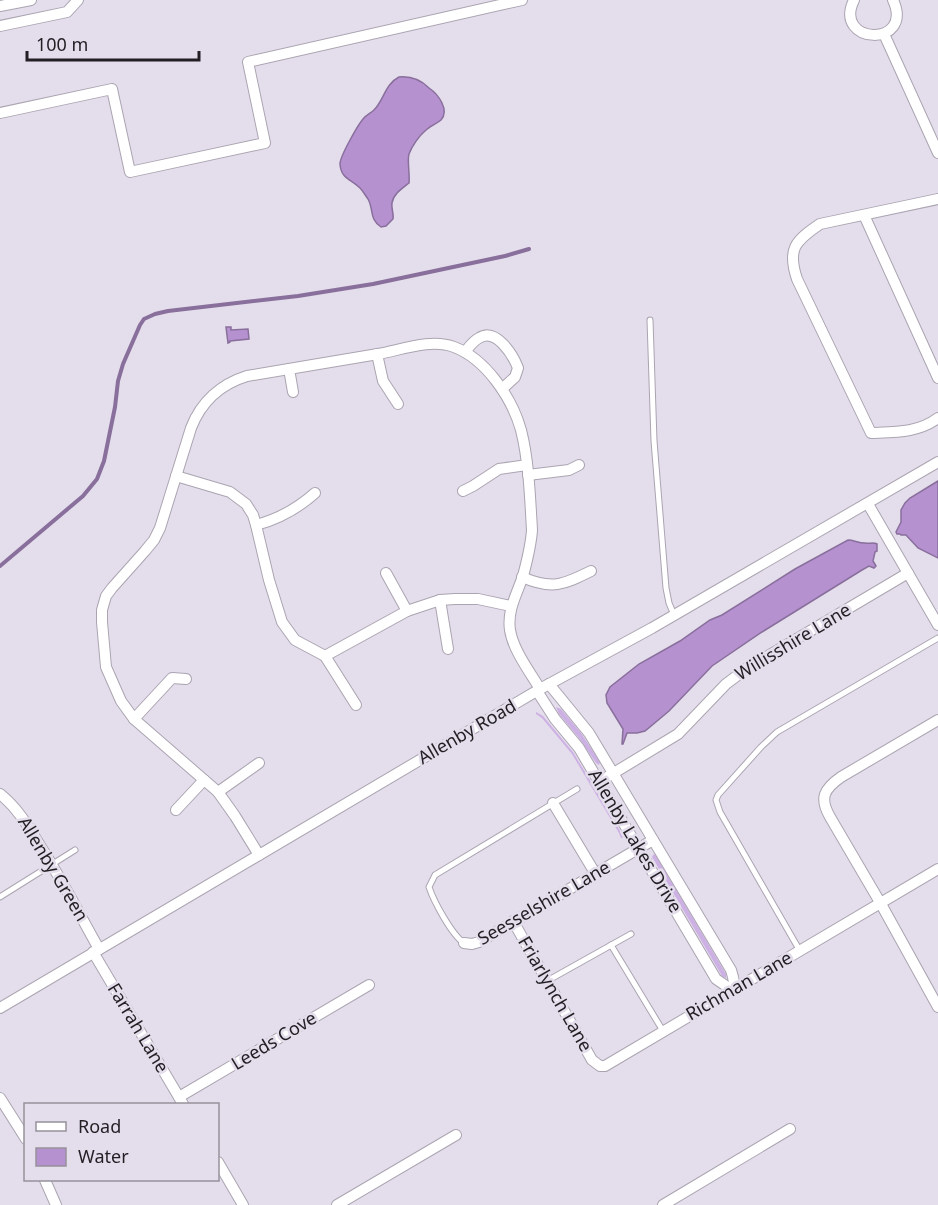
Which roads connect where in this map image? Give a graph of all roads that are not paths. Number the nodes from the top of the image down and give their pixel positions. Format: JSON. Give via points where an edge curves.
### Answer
{"nodes":[{"id":1,"x":31,"y":0,"type":"edge"},
{"id":2,"x":78,"y":0,"type":"edge"},
{"id":3,"x":522,"y":0,"type":"edge"},
{"id":4,"x":854,"y":0,"type":"edge"},
{"id":5,"x":894,"y":0,"type":"edge"},
{"id":6,"x":485,"y":4,"type":"edge"},
{"id":7,"x":0,"y":6,"type":"edge"},
{"id":8,"x":0,"y":26,"type":"edge"},
{"id":9,"x":884,"y":33,"type":"junction"},
{"id":10,"x":0,"y":113,"type":"edge"},
{"id":11,"x":938,"y":153,"type":"edge"},
{"id":12,"x":938,"y":200,"type":"edge"},
{"id":13,"x":864,"y":215,"type":"junction"},
{"id":14,"x":650,"y":320,"type":"dead end"},
{"id":15,"x":465,"y":352,"type":"junction"},
{"id":16,"x":377,"y":354,"type":"junction"},
{"id":17,"x":290,"y":369,"type":"junction"},
{"id":18,"x":938,"y":378,"type":"edge"},
{"id":19,"x":502,"y":389,"type":"junction"},
{"id":20,"x":293,"y":392,"type":"dead end"},
{"id":21,"x":398,"y":404,"type":"dead end"},
{"id":22,"x":938,"y":418,"type":"edge"},
{"id":23,"x":938,"y":462,"type":"edge"},
{"id":24,"x":579,"y":465,"type":"dead end"},
{"id":25,"x":527,"y":470,"type":"junction"},
{"id":26,"x":176,"y":476,"type":"junction"},
{"id":27,"x":463,"y":491,"type":"dead end"},
{"id":28,"x":315,"y":493,"type":"dead end"},
{"id":29,"x":868,"y":504,"type":"junction"},
{"id":30,"x":256,"y":525,"type":"junction"},
{"id":31,"x":591,"y":571,"type":"dead end"},
{"id":32,"x":386,"y":573,"type":"dead end"},
{"id":33,"x":908,"y":573,"type":"junction"},
{"id":34,"x":522,"y":577,"type":"junction"},
{"id":35,"x":440,"y":600,"type":"junction"},
{"id":36,"x":511,"y":606,"type":"junction"},
{"id":37,"x":407,"y":611,"type":"junction"},
{"id":38,"x":674,"y":615,"type":"junction"},
{"id":39,"x":938,"y":625,"type":"edge"},
{"id":40,"x":938,"y":638,"type":"edge"},
{"id":41,"x":448,"y":649,"type":"dead end"},
{"id":42,"x":325,"y":657,"type":"junction"},
{"id":43,"x":186,"y":679,"type":"dead end"},
{"id":44,"x":542,"y":688,"type":"junction"},
{"id":45,"x":356,"y":705,"type":"dead end"},
{"id":46,"x":134,"y":719,"type":"junction"},
{"id":47,"x":938,"y":720,"type":"edge"},
{"id":48,"x":259,"y":763,"type":"dead end"},
{"id":49,"x":614,"y":773,"type":"junction"},
{"id":50,"x":204,"y":780,"type":"junction"},
{"id":51,"x":599,"y":782,"type":"junction"},
{"id":52,"x":577,"y":789,"type":"dead end"},
{"id":53,"x":218,"y":792,"type":"junction"},
{"id":54,"x":0,"y":794,"type":"edge"},
{"id":55,"x":553,"y":803,"type":"junction"},
{"id":56,"x":176,"y":810,"type":"dead end"},
{"id":57,"x":653,"y":840,"type":"junction"},
{"id":58,"x":639,"y":848,"type":"junction"},
{"id":59,"x":75,"y":850,"type":"dead end"},
{"id":60,"x":259,"y":855,"type":"junction"},
{"id":61,"x":52,"y":865,"type":"junction"},
{"id":62,"x":938,"y":869,"type":"edge"},
{"id":63,"x":595,"y":873,"type":"junction"},
{"id":64,"x":0,"y":897,"type":"edge"},
{"id":65,"x":881,"y":904,"type":"junction"},
{"id":66,"x":513,"y":921,"type":"junction"},
{"id":67,"x":631,"y":933,"type":"dead end"},
{"id":68,"x":464,"y":943,"type":"joint"},
{"id":69,"x":611,"y":945,"type":"junction"},
{"id":70,"x":96,"y":951,"type":"junction"},
{"id":71,"x":800,"y":951,"type":"junction"},
{"id":72,"x":547,"y":981,"type":"junction"},
{"id":73,"x":369,"y":985,"type":"dead end"},
{"id":74,"x":734,"y":989,"type":"junction"},
{"id":75,"x":938,"y":1007,"type":"edge"},
{"id":76,"x":0,"y":1008,"type":"edge"},
{"id":77,"x":663,"y":1031,"type":"junction"},
{"id":78,"x":598,"y":1065,"type":"joint"},
{"id":79,"x":0,"y":1098,"type":"edge"},
{"id":80,"x":181,"y":1101,"type":"edge"},
{"id":81,"x":790,"y":1129,"type":"dead end"},
{"id":82,"x":456,"y":1135,"type":"dead end"},
{"id":83,"x":24,"y":1136,"type":"edge"},
{"id":84,"x":219,"y":1164,"type":"edge"},
{"id":85,"x":46,"y":1181,"type":"edge"},
{"id":86,"x":56,"y":1205,"type":"edge"},
{"id":87,"x":243,"y":1205,"type":"edge"},
{"id":88,"x":337,"y":1205,"type":"edge"},
{"id":89,"x":663,"y":1205,"type":"edge"}],
"edges":[{"from":1,"to":7,"type":"street"},
{"from":2,"to":8,"type":"street","via":[[67,12]]},
{"from":3,"to":6,"type":"street"},
{"from":4,"to":9,"type":"street","via":[[850,14],[856,28],[869,36]]},
{"from":5,"to":9,"type":"street","via":[[895,23]]},
{"from":6,"to":10,"type":"street","via":[[248,62],[265,143],[130,172],[112,89]]},
{"from":9,"to":11,"type":"street"},
{"from":12,"to":13,"type":"street"},
{"from":13,"to":18,"type":"street"},
{"from":13,"to":22,"type":"street","via":[[819,224],[794,247],[792,264],[871,433],[912,431]]},
{"from":14,"to":38,"type":"lane","via":[[654,441],[666,588]]},
{"from":15,"to":16,"type":"street","via":[[436,344]]},
{"from":15,"to":19,"type":"street"},
{"from":15,"to":19,"type":"street","via":[[480,336],[493,336],[500,341],[518,368],[515,377]]},
{"from":16,"to":17,"type":"street"},
{"from":16,"to":21,"type":"street","via":[[383,381]]},
{"from":17,"to":20,"type":"street"},
{"from":17,"to":26,"type":"street","via":[[238,379],[209,399],[193,421]]},
{"from":19,"to":25,"type":"street","via":[[520,428]]},
{"from":23,"to":29,"type":"street","name":"Allenby Road"},
{"from":24,"to":25,"type":"street","via":[[569,470]]},
{"from":25,"to":27,"type":"street","via":[[499,469]]},
{"from":25,"to":34,"type":"street","via":[[532,541]]},
{"from":26,"to":30,"type":"street","via":[[230,492],[246,504]]},
{"from":26,"to":46,"type":"street","via":[[154,540],[106,596],[102,610],[106,667],[120,701]]},
{"from":28,"to":30,"type":"street","via":[[289,512]]},
{"from":29,"to":33,"type":"street"},
{"from":29,"to":38,"type":"street","name":"Allenby Road"},
{"from":30,"to":42,"type":"street","via":[[282,622],[295,640]]},
{"from":31,"to":34,"type":"street","via":[[558,585]]},
{"from":32,"to":37,"type":"street"},
{"from":33,"to":39,"type":"street"},
{"from":33,"to":49,"type":"street","name":"Willisshire Lane","via":[[735,676],[678,734]]},
{"from":34,"to":36,"type":"street"},
{"from":35,"to":36,"type":"street","via":[[478,599]]},
{"from":35,"to":37,"type":"street"},
{"from":35,"to":41,"type":"street"},
{"from":36,"to":44,"type":"street","via":[[513,641]]},
{"from":37,"to":42,"type":"street"},
{"from":38,"to":44,"type":"street","name":"Allenby Road"},
{"from":40,"to":71,"type":"lane","via":[[777,732],[718,795],[720,812]]},
{"from":42,"to":45,"type":"street"},
{"from":43,"to":46,"type":"street","via":[[172,678]]},
{"from":44,"to":49,"type":"street","name":"Allenby Lakes Drive","via":[[589,733]]},
{"from":44,"to":51,"type":"street","name":"Allenby Lakes Drive","via":[[555,718]]},
{"from":44,"to":60,"type":"street","name":"Allenby Road"},
{"from":46,"to":50,"type":"street"},
{"from":47,"to":65,"type":"street","via":[[841,777],[825,791],[825,808]]},
{"from":48,"to":53,"type":"street"},
{"from":49,"to":51,"type":"street","name":"Willisshire Lane"},
{"from":49,"to":57,"type":"street","name":"Allenby Lakes Drive"},
{"from":50,"to":53,"type":"street"},
{"from":50,"to":56,"type":"street"},
{"from":51,"to":58,"type":"street","name":"Allenby Lakes Drive"},
{"from":52,"to":55,"type":"lane"},
{"from":53,"to":60,"type":"street"},
{"from":54,"to":61,"type":"street","name":"Allenby Green","via":[[25,821]]},
{"from":55,"to":63,"type":"street"},
{"from":55,"to":68,"type":"lane","via":[[435,874],[429,887],[432,895],[455,935]]},
{"from":57,"to":58,"type":"street","name":"Seesselshire Lane"},
{"from":57,"to":74,"type":"street","name":"Allenby Lakes Drive","via":[[731,970]]},
{"from":58,"to":63,"type":"street","name":"Seesselshire Lane"},
{"from":58,"to":74,"type":"street","name":"Allenby Lakes Drive","via":[[716,979]]},
{"from":59,"to":61,"type":"lane"},
{"from":60,"to":70,"type":"street","name":"Allenby Road"},
{"from":61,"to":64,"type":"lane"},
{"from":61,"to":70,"type":"street","name":"Allenby Green"},
{"from":62,"to":65,"type":"street","name":"Richman Lane"},
{"from":63,"to":66,"type":"street","name":"Seesselshire Lane"},
{"from":65,"to":71,"type":"street","name":"Richman Lane"},
{"from":65,"to":75,"type":"street"},
{"from":66,"to":68,"type":"street","name":"Seesselshire Lane","via":[[479,942]]},
{"from":66,"to":72,"type":"street","name":"Friarlynch Lane"},
{"from":67,"to":69,"type":"lane"},
{"from":69,"to":72,"type":"lane"},
{"from":69,"to":77,"type":"lane"},
{"from":70,"to":76,"type":"street","name":"Allenby Road"},
{"from":70,"to":80,"type":"street","name":"Farrah Lane"},
{"from":71,"to":74,"type":"street","name":"Richman Lane"},
{"from":72,"to":78,"type":"street","name":"Friarlynch Lane"},
{"from":73,"to":80,"type":"street","name":"Leeds Cove"},
{"from":74,"to":77,"type":"street","name":"Richman Lane"},
{"from":77,"to":78,"type":"street","name":"Richman Lane","via":[[605,1066]]},
{"from":79,"to":83,"type":"street"},
{"from":81,"to":89,"type":"street"},
{"from":82,"to":88,"type":"street"},
{"from":84,"to":87,"type":"street"},
{"from":85,"to":86,"type":"street"}]}
